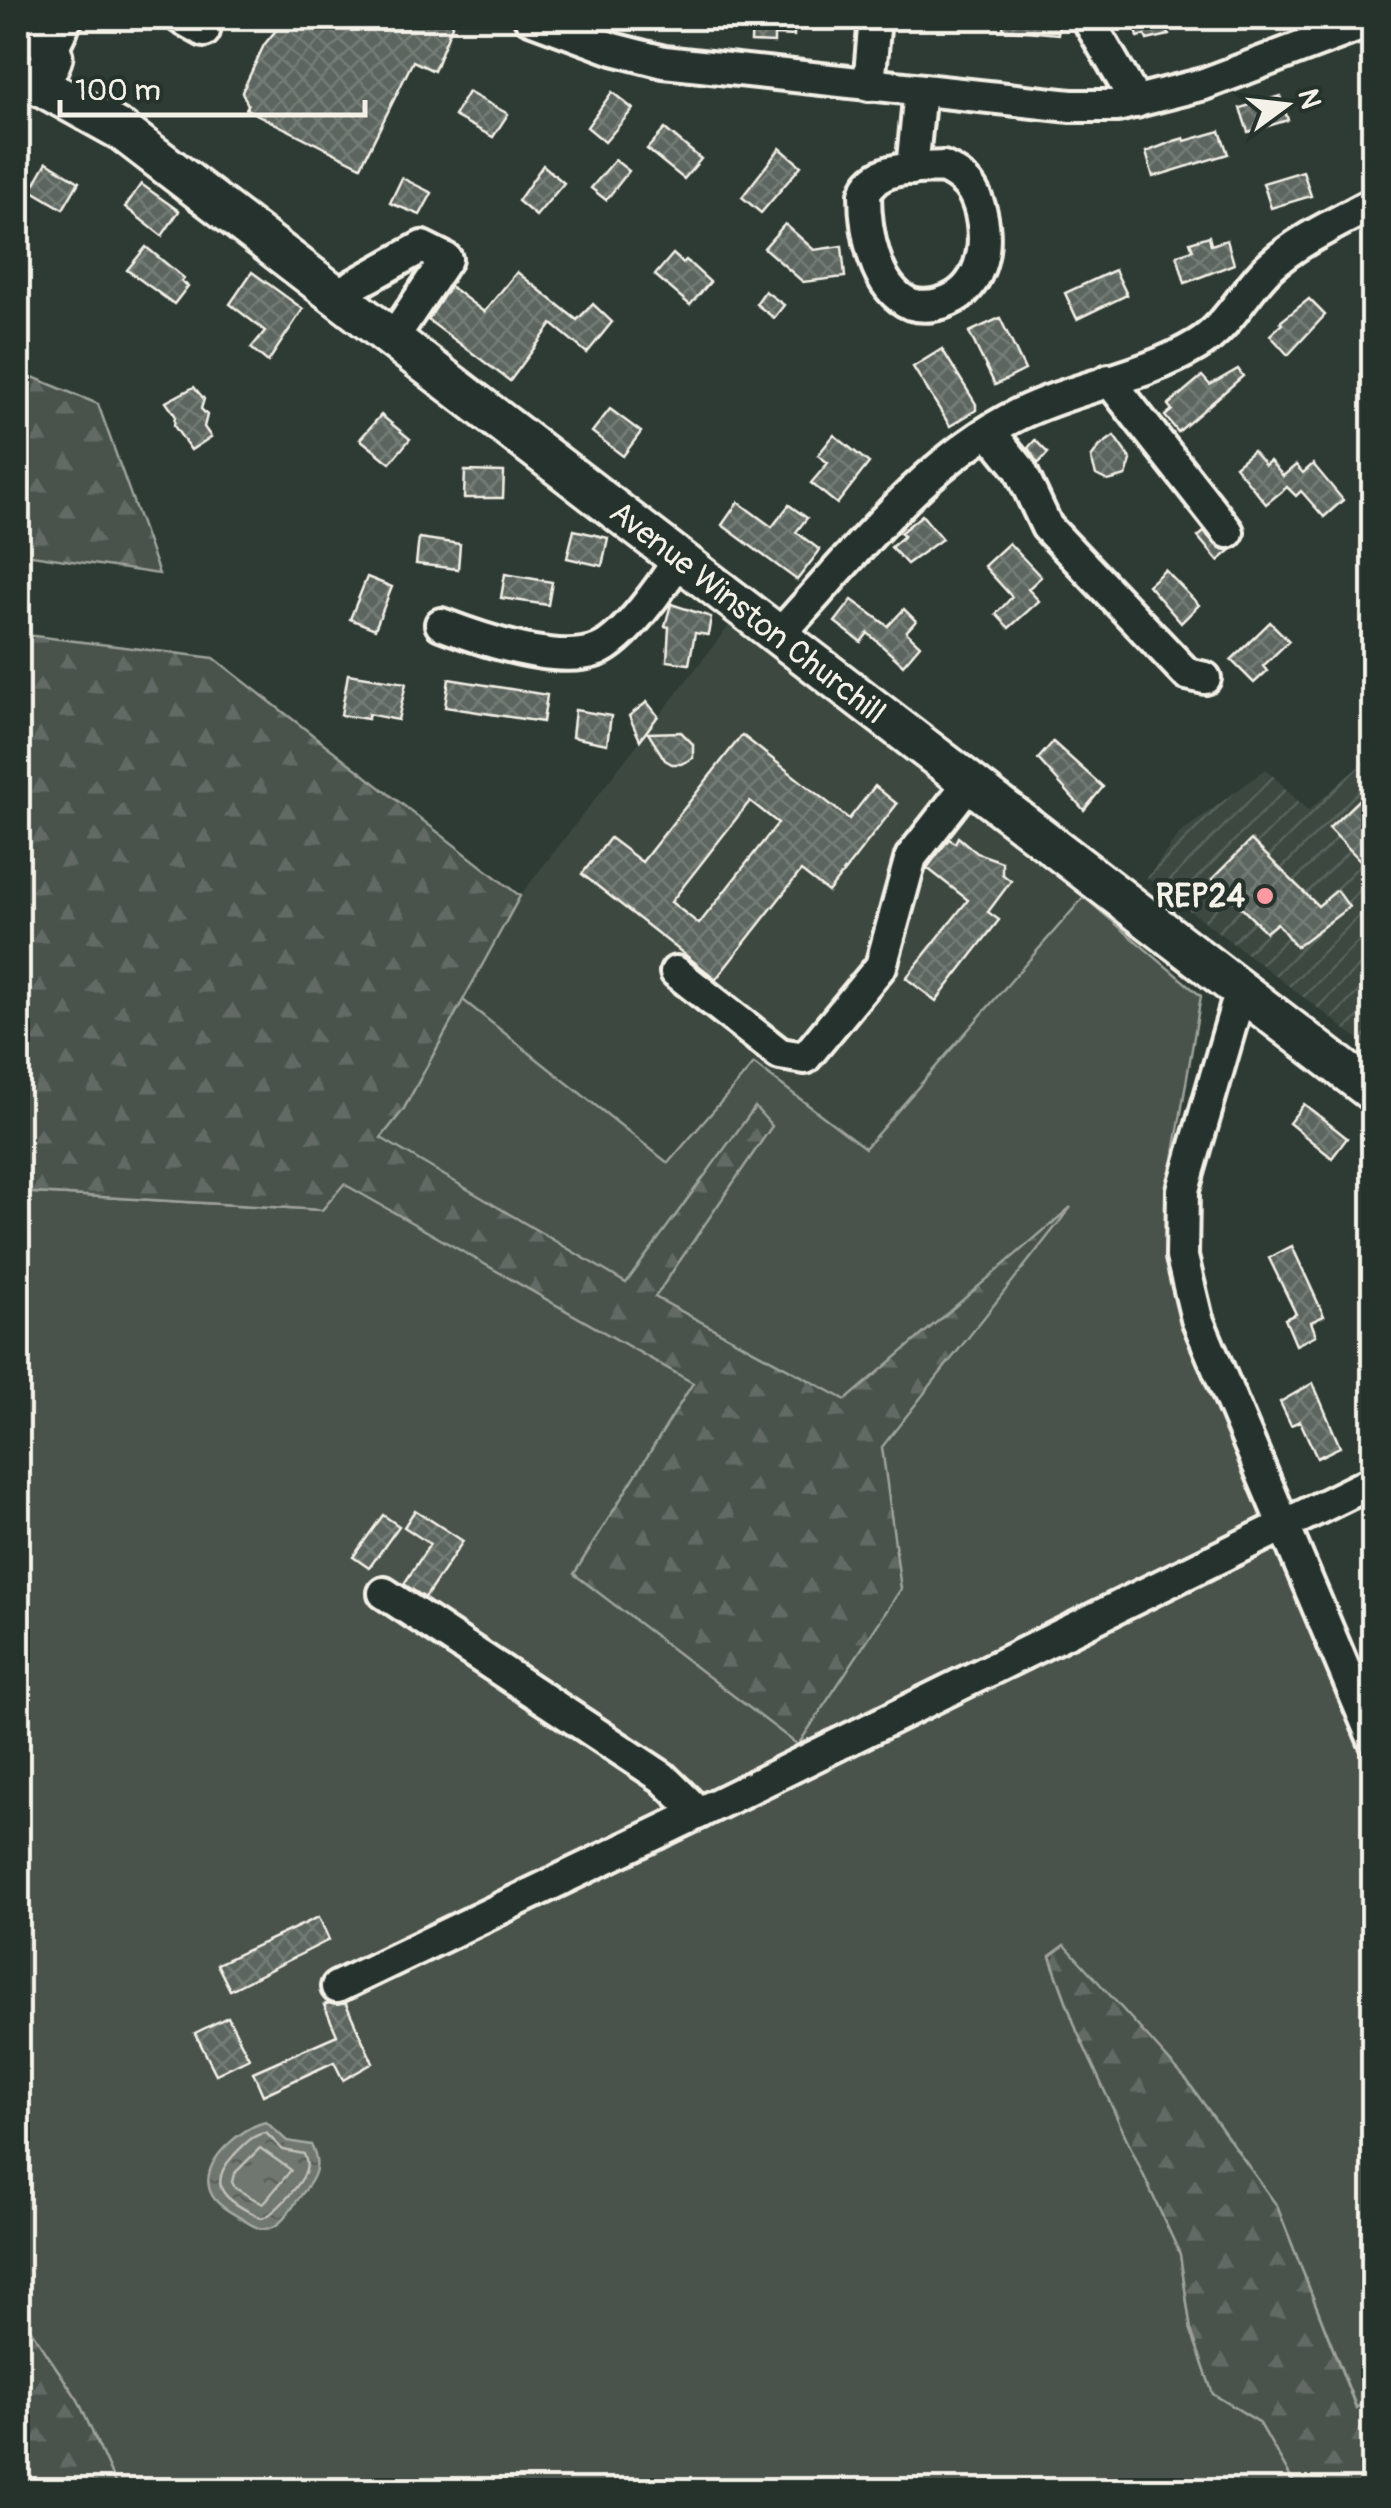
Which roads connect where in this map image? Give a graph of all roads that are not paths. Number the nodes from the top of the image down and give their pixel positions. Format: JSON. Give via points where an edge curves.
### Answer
{"nodes":[{"id":1,"x":530,"y":18,"type":"edge"},
{"id":2,"x":874,"y":18,"type":"edge"},
{"id":3,"x":1087,"y":18,"type":"edge"},
{"id":4,"x":1374,"y":20,"type":"edge"},
{"id":5,"x":37,"y":45,"type":"edge"},
{"id":6,"x":868,"y":85,"type":"junction"},
{"id":7,"x":920,"y":90,"type":"junction"},
{"id":8,"x":1136,"y":102,"type":"junction"},
{"id":9,"x":912,"y":169,"type":"junction"},
{"id":10,"x":1374,"y":203,"type":"edge"},
{"id":11,"x":336,"y":296,"type":"junction"},
{"id":12,"x":392,"y":338,"type":"junction"},
{"id":13,"x":1109,"y":380,"type":"junction"},
{"id":14,"x":990,"y":432,"type":"junction"},
{"id":15,"x":1228,"y":532,"type":"dead end"},
{"id":16,"x":680,"y":559,"type":"junction"},
{"id":17,"x":440,"y":624,"type":"dead end"},
{"id":18,"x":779,"y":636,"type":"junction"},
{"id":19,"x":1204,"y":678,"type":"dead end"},
{"id":20,"x":969,"y":783,"type":"junction"},
{"id":21,"x":676,"y":972,"type":"dead end"},
{"id":22,"x":1244,"y":994,"type":"junction"},
{"id":23,"x":1374,"y":1093,"type":"edge"},
{"id":24,"x":1374,"y":1481,"type":"edge"},
{"id":25,"x":1284,"y":1525,"type":"junction"},
{"id":26,"x":384,"y":1594,"type":"dead end"},
{"id":27,"x":1374,"y":1740,"type":"edge"},
{"id":28,"x":700,"y":1813,"type":"junction"},
{"id":29,"x":337,"y":1987,"type":"dead end"}],
"edges":[{"from":1,"to":6,"type":"street","via":[[664,62]]},
{"from":2,"to":6,"type":"street"},
{"from":3,"to":8,"type":"street"},
{"from":4,"to":8,"type":"street","via":[[1204,84]]},
{"from":5,"to":11,"type":"main road","name":"Avenue Winston Churchill","via":[[122,131]]},
{"from":6,"to":7,"type":"street"},
{"from":7,"to":8,"type":"street","via":[[1072,106]]},
{"from":7,"to":9,"type":"street"},
{"from":9,"to":9,"type":"street","via":[[889,172],[868,185],[865,208],[885,282],[901,298],[929,306],[961,294],[973,281],[984,227],[967,181],[943,168]]},
{"from":10,"to":13,"type":"street","via":[[1267,268],[1199,344]]},
{"from":11,"to":12,"type":"main road","name":"Avenue Winston Churchill"},
{"from":11,"to":12,"type":"street","via":[[422,246],[446,259]]},
{"from":12,"to":16,"type":"main road","name":"Avenue Winston Churchill"},
{"from":13,"to":14,"type":"street"},
{"from":13,"to":15,"type":"street"},
{"from":14,"to":18,"type":"street","via":[[917,488]]},
{"from":14,"to":19,"type":"street","via":[[1020,469],[1047,526],[1187,674]]},
{"from":16,"to":17,"type":"street","via":[[626,627],[596,651],[562,654],[490,642]]},
{"from":16,"to":18,"type":"main road","name":"Avenue Winston Churchill"},
{"from":18,"to":20,"type":"main road","name":"Avenue Winston Churchill"},
{"from":20,"to":21,"type":"street","via":[[912,857],[881,966],[805,1058],[780,1054]]},
{"from":20,"to":22,"type":"main road","name":"Avenue Winston Churchill"},
{"from":22,"to":23,"type":"main road","name":"Avenue Winston Churchill"},
{"from":22,"to":25,"type":"street","via":[[1183,1190],[1182,1257],[1197,1318]]},
{"from":24,"to":25,"type":"street"},
{"from":25,"to":27,"type":"street"},
{"from":25,"to":28,"type":"street"},
{"from":26,"to":28,"type":"street","via":[[662,1777]]},
{"from":28,"to":29,"type":"street"}]}
